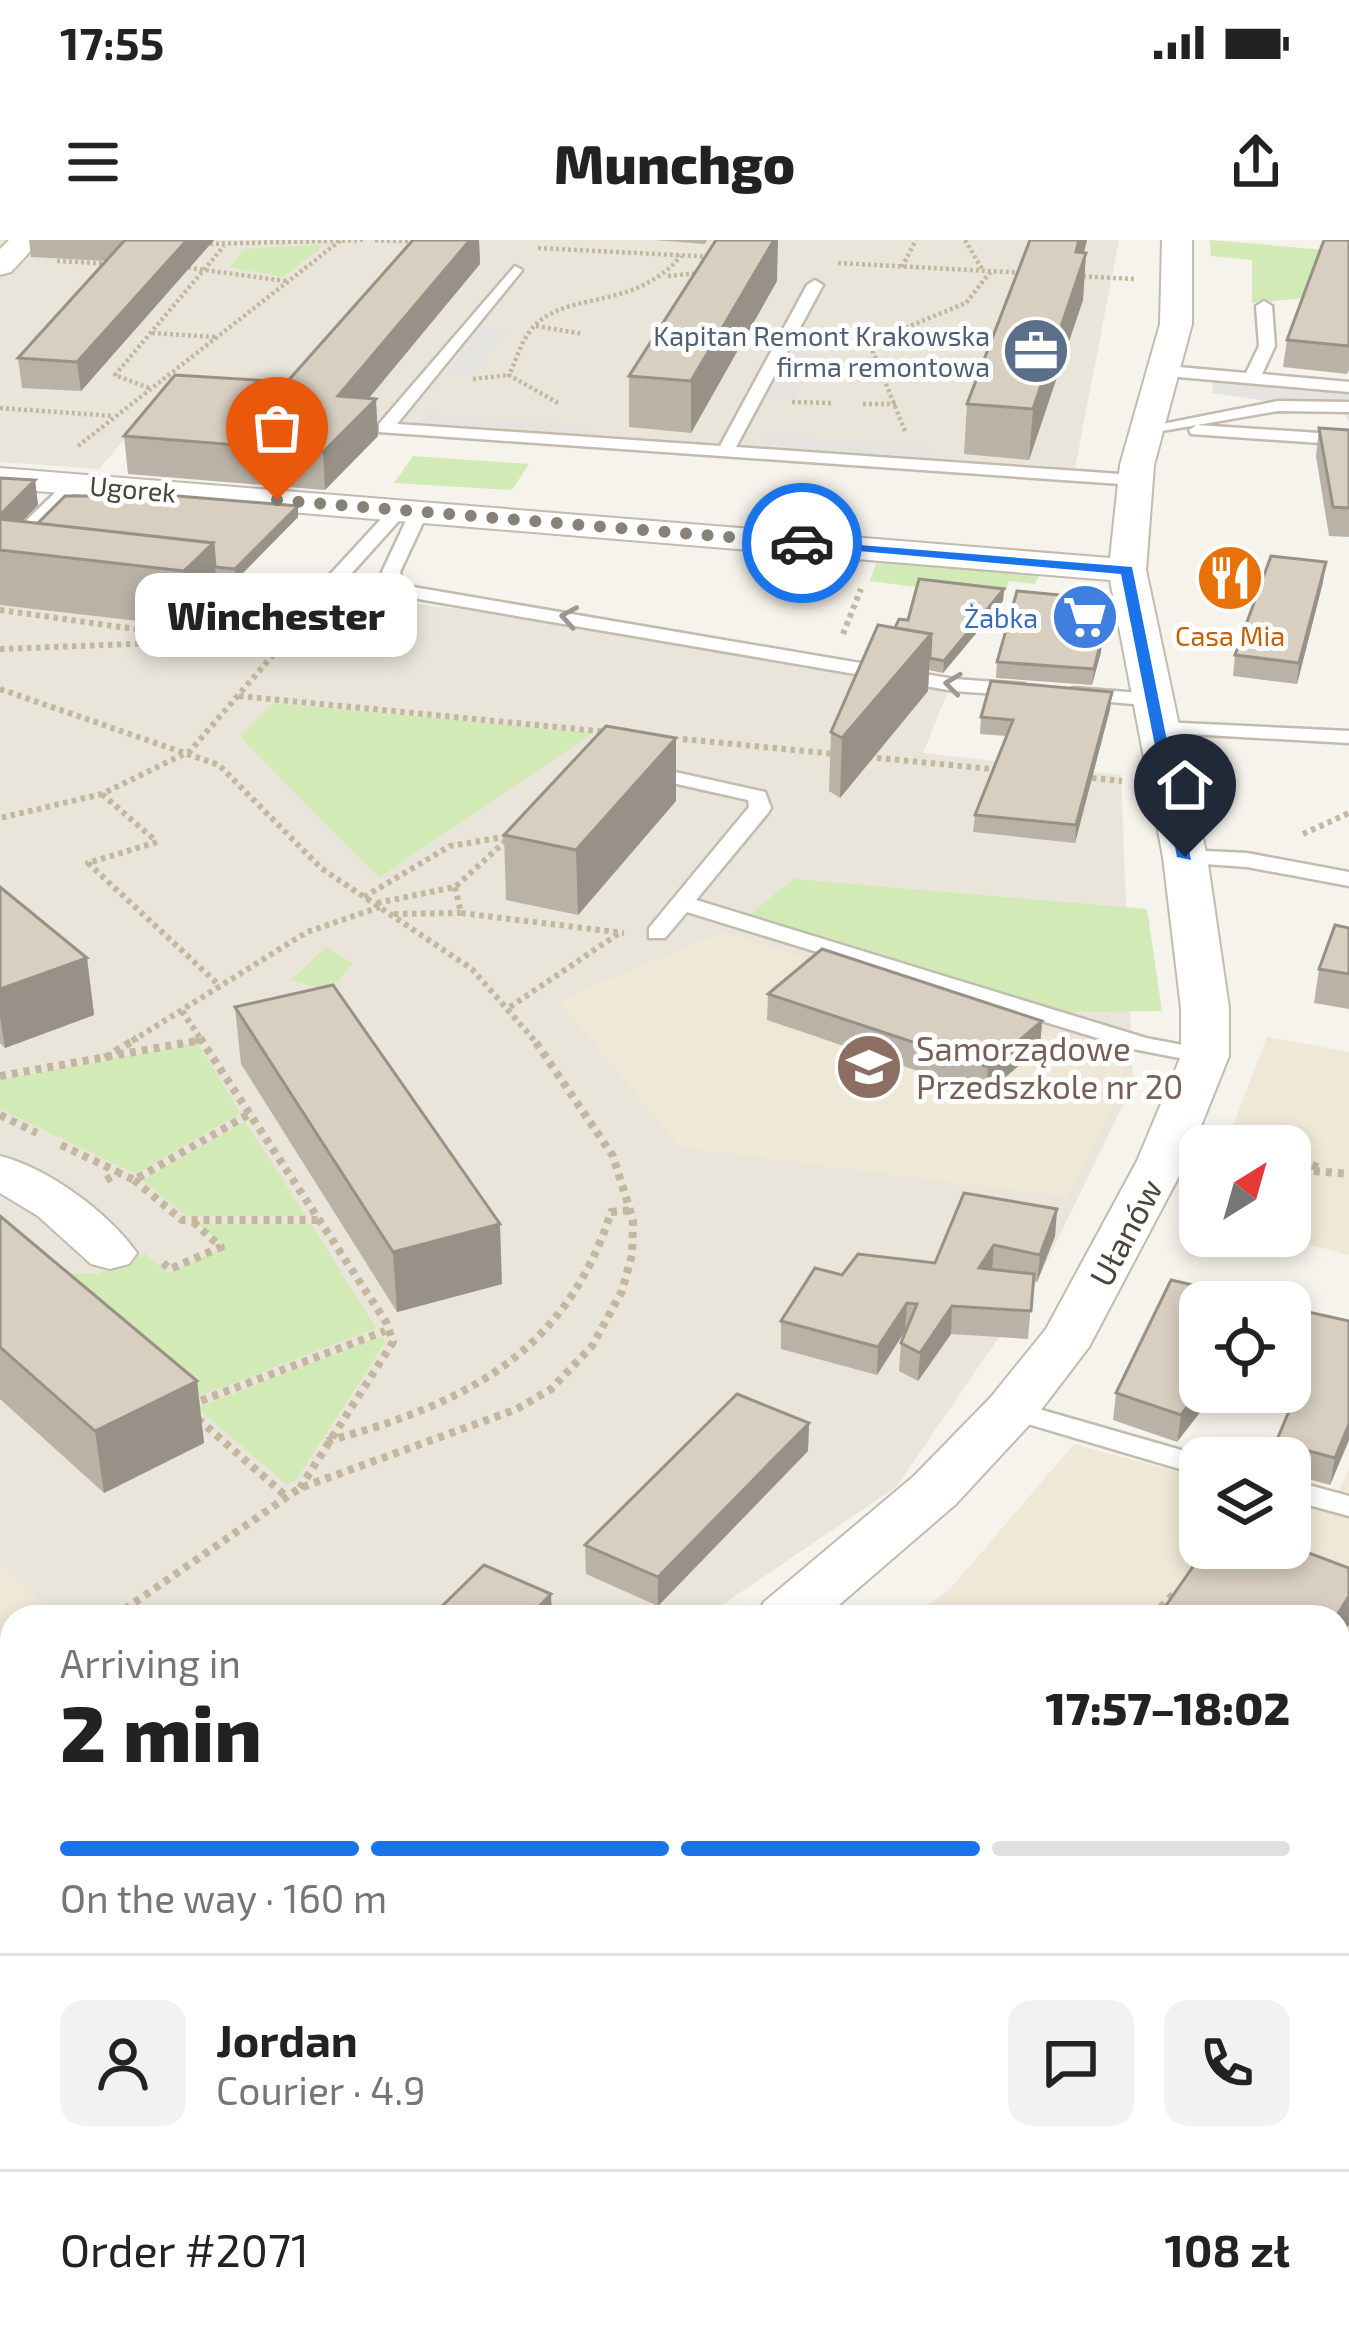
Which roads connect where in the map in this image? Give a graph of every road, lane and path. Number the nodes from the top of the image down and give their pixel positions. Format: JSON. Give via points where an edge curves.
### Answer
{"nodes":[{"id":1,"x":341,"y":240,"type":"edge"},
{"id":2,"x":364,"y":240,"type":"edge"},
{"id":3,"x":375,"y":240,"type":"edge"},
{"id":4,"x":718,"y":240,"type":"edge"},
{"id":5,"x":916,"y":240,"type":"edge"},
{"id":6,"x":965,"y":240,"type":"edge"},
{"id":7,"x":1177,"y":240,"type":"edge"},
{"id":8,"x":306,"y":241,"type":"edge"},
{"id":9,"x":438,"y":243,"type":"edge"},
{"id":10,"x":197,"y":244,"type":"dead end"},
{"id":11,"x":220,"y":244,"type":"edge"},
{"id":12,"x":523,"y":247,"type":"dead end"},
{"id":13,"x":11,"y":255,"type":"edge"},
{"id":14,"x":681,"y":256,"type":"junction"},
{"id":15,"x":707,"y":257,"type":"junction"},
{"id":16,"x":728,"y":258,"type":"edge"},
{"id":17,"x":835,"y":263,"type":"dead end"},
{"id":18,"x":113,"y":264,"type":"edge"},
{"id":19,"x":182,"y":267,"type":"edge"},
{"id":20,"x":902,"y":267,"type":"junction"},
{"id":21,"x":205,"y":268,"type":"junction"},
{"id":22,"x":515,"y":270,"type":"dead end"},
{"id":23,"x":987,"y":271,"type":"junction"},
{"id":24,"x":705,"y":273,"type":"edge"},
{"id":25,"x":1034,"y":274,"type":"edge"},
{"id":26,"x":668,"y":276,"type":"junction"},
{"id":27,"x":1076,"y":276,"type":"edge"},
{"id":28,"x":1141,"y":279,"type":"dead end"},
{"id":29,"x":288,"y":281,"type":"junction"},
{"id":30,"x":815,"y":285,"type":"dead end"},
{"id":31,"x":165,"y":299,"type":"edge"},
{"id":32,"x":178,"y":300,"type":"junction"},
{"id":33,"x":1264,"y":306,"type":"dead end"},
{"id":34,"x":146,"y":322,"type":"edge"},
{"id":35,"x":159,"y":322,"type":"junction"},
{"id":36,"x":534,"y":326,"type":"junction"},
{"id":37,"x":790,"y":331,"type":"junction"},
{"id":38,"x":151,"y":333,"type":"junction"},
{"id":39,"x":584,"y":334,"type":"dead end"},
{"id":40,"x":216,"y":337,"type":"junction"},
{"id":41,"x":887,"y":341,"type":"junction"},
{"id":42,"x":127,"y":345,"type":"edge"},
{"id":43,"x":140,"y":345,"type":"junction"},
{"id":44,"x":1167,"y":371,"type":"junction"},
{"id":45,"x":96,"y":374,"type":"edge"},
{"id":46,"x":115,"y":375,"type":"junction"},
{"id":47,"x":1252,"y":378,"type":"junction"},
{"id":48,"x":1349,"y":387,"type":"edge"},
{"id":49,"x":149,"y":388,"type":"junction"},
{"id":50,"x":130,"y":404,"type":"junction"},
{"id":51,"x":863,"y":404,"type":"dead end"},
{"id":52,"x":898,"y":404,"type":"junction"},
{"id":53,"x":153,"y":405,"type":"edge"},
{"id":54,"x":1349,"y":407,"type":"edge"},
{"id":55,"x":0,"y":408,"type":"edge"},
{"id":56,"x":570,"y":410,"type":"dead end"},
{"id":57,"x":115,"y":416,"type":"junction"},
{"id":58,"x":1150,"y":428,"type":"junction"},
{"id":59,"x":1349,"y":440,"type":"edge"},
{"id":60,"x":909,"y":444,"type":"dead end"},
{"id":61,"x":726,"y":450,"type":"junction"},
{"id":62,"x":70,"y":471,"type":"junction"},
{"id":63,"x":0,"y":478,"type":"edge"},
{"id":64,"x":1135,"y":480,"type":"junction"},
{"id":65,"x":409,"y":511,"type":"junction"},
{"id":66,"x":877,"y":549,"type":"junction"},
{"id":67,"x":0,"y":560,"type":"edge"},
{"id":68,"x":22,"y":566,"type":"edge"},
{"id":69,"x":1127,"y":570,"type":"junction"},
{"id":70,"x":158,"y":581,"type":"edge"},
{"id":71,"x":0,"y":610,"type":"edge"},
{"id":72,"x":286,"y":639,"type":"dead end"},
{"id":73,"x":212,"y":641,"type":"junction"},
{"id":74,"x":279,"y":648,"type":"junction"},
{"id":75,"x":0,"y":649,"type":"edge"},
{"id":76,"x":832,"y":664,"type":"junction"},
{"id":77,"x":0,"y":688,"type":"edge"},
{"id":78,"x":239,"y":696,"type":"junction"},
{"id":79,"x":1157,"y":714,"type":"junction"},
{"id":80,"x":626,"y":734,"type":"edge"},
{"id":81,"x":1349,"y":737,"type":"edge"},
{"id":82,"x":673,"y":738,"type":"edge"},
{"id":83,"x":190,"y":751,"type":"junction"},
{"id":84,"x":836,"y":754,"type":"edge"},
{"id":85,"x":859,"y":756,"type":"edge"},
{"id":86,"x":1023,"y":772,"type":"edge"},
{"id":87,"x":666,"y":776,"type":"edge"},
{"id":88,"x":1069,"y":776,"type":"edge"},
{"id":89,"x":1174,"y":786,"type":"junction"},
{"id":90,"x":101,"y":794,"type":"junction"},
{"id":91,"x":0,"y":818,"type":"edge"},
{"id":92,"x":1185,"y":857,"type":"junction"},
{"id":93,"x":1349,"y":879,"type":"edge"},
{"id":94,"x":455,"y":887,"type":"junction"},
{"id":95,"x":364,"y":897,"type":"junction"},
{"id":96,"x":682,"y":903,"type":"junction"},
{"id":97,"x":378,"y":905,"type":"junction"},
{"id":98,"x":461,"y":913,"type":"junction"},
{"id":99,"x":392,"y":914,"type":"junction"},
{"id":100,"x":620,"y":933,"type":"junction"},
{"id":101,"x":657,"y":933,"type":"joint"},
{"id":102,"x":220,"y":986,"type":"junction"},
{"id":103,"x":510,"y":1007,"type":"junction"},
{"id":104,"x":182,"y":1011,"type":"junction"},
{"id":105,"x":202,"y":1040,"type":"junction"},
{"id":106,"x":1205,"y":1056,"type":"junction"},
{"id":107,"x":105,"y":1058,"type":"junction"},
{"id":108,"x":0,"y":1066,"type":"edge"},
{"id":109,"x":4,"y":1075,"type":"edge"},
{"id":110,"x":251,"y":1113,"type":"junction"},
{"id":111,"x":1311,"y":1165,"type":"edge"},
{"id":112,"x":0,"y":1171,"type":"edge"},
{"id":113,"x":1311,"y":1171,"type":"edge"},
{"id":114,"x":1328,"y":1172,"type":"junction"},
{"id":115,"x":1349,"y":1174,"type":"edge"},
{"id":116,"x":134,"y":1180,"type":"junction"},
{"id":117,"x":56,"y":1205,"type":"junction"},
{"id":118,"x":634,"y":1210,"type":"junction"},
{"id":119,"x":190,"y":1220,"type":"junction"},
{"id":120,"x":320,"y":1220,"type":"junction"},
{"id":121,"x":133,"y":1256,"type":"joint"},
{"id":122,"x":385,"y":1330,"type":"junction"},
{"id":123,"x":1011,"y":1410,"type":"junction"},
{"id":124,"x":327,"y":1441,"type":"junction"},
{"id":125,"x":1179,"y":1459,"type":"edge"},
{"id":126,"x":300,"y":1488,"type":"junction"},
{"id":127,"x":1311,"y":1495,"type":"edge"},
{"id":128,"x":287,"y":1497,"type":"junction"},
{"id":129,"x":1311,"y":1499,"type":"edge"},
{"id":130,"x":1349,"y":1506,"type":"edge"},
{"id":131,"x":1349,"y":1526,"type":"edge"},
{"id":132,"x":1188,"y":1577,"type":"edge"},
{"id":133,"x":1174,"y":1594,"type":"junction"},
{"id":134,"x":1196,"y":1598,"type":"edge"},
{"id":135,"x":131,"y":1605,"type":"edge"},
{"id":136,"x":800,"y":1605,"type":"edge"},
{"id":137,"x":1163,"y":1605,"type":"edge"}],
"edges":[{"from":1,"to":2,"type":"path"},
{"from":1,"to":8,"type":"path"},
{"from":1,"to":29,"type":"path"},
{"from":3,"to":9,"type":"path"},
{"from":4,"to":15,"type":"path"},
{"from":5,"to":20,"type":"path"},
{"from":6,"to":23,"type":"path"},
{"from":7,"to":44,"type":"street","name":"Ułanów","via":[[1177,324]]},
{"from":8,"to":11,"type":"path"},
{"from":10,"to":11,"type":"path"},
{"from":11,"to":21,"type":"path"},
{"from":12,"to":14,"type":"path"},
{"from":13,"to":18,"type":"path"},
{"from":14,"to":15,"type":"path"},
{"from":14,"to":26,"type":"path"},
{"from":15,"to":16,"type":"path"},
{"from":17,"to":20,"type":"path"},
{"from":19,"to":21,"type":"path"},
{"from":20,"to":23,"type":"path"},
{"from":21,"to":29,"type":"path"},
{"from":21,"to":32,"type":"path"},
{"from":22,"to":61,"type":"lane","via":[[385,428]]},
{"from":23,"to":25,"type":"path"},
{"from":23,"to":41,"type":"path","via":[[966,303]]},
{"from":24,"to":26,"type":"path"},
{"from":26,"to":36,"type":"path","via":[[649,289],[554,311]]},
{"from":27,"to":28,"type":"path"},
{"from":29,"to":40,"type":"path"},
{"from":30,"to":37,"type":"lane"},
{"from":31,"to":32,"type":"path"},
{"from":32,"to":35,"type":"path"},
{"from":33,"to":47,"type":"lane","via":[[1267,346]]},
{"from":34,"to":35,"type":"path"},
{"from":35,"to":38,"type":"path"},
{"from":36,"to":39,"type":"path"},
{"from":36,"to":56,"type":"path","via":[[509,375]]},
{"from":37,"to":41,"type":"path"},
{"from":37,"to":61,"type":"lane"},
{"from":38,"to":40,"type":"path"},
{"from":38,"to":43,"type":"path"},
{"from":40,"to":49,"type":"path"},
{"from":41,"to":52,"type":"path","via":[[873,359]]},
{"from":42,"to":43,"type":"path"},
{"from":43,"to":46,"type":"path"},
{"from":44,"to":47,"type":"lane"},
{"from":44,"to":58,"type":"street","name":"Ułanów"},
{"from":45,"to":46,"type":"path"},
{"from":46,"to":49,"type":"path"},
{"from":47,"to":48,"type":"lane"},
{"from":49,"to":50,"type":"path"},
{"from":50,"to":53,"type":"path"},
{"from":50,"to":57,"type":"path"},
{"from":51,"to":52,"type":"path"},
{"from":52,"to":60,"type":"path"},
{"from":54,"to":58,"type":"lane","via":[[1278,406]]},
{"from":55,"to":57,"type":"path"},
{"from":57,"to":62,"type":"path"},
{"from":58,"to":59,"type":"lane"},
{"from":58,"to":64,"type":"street","name":"Ułanów"},
{"from":61,"to":64,"type":"lane"},
{"from":62,"to":63,"type":"street","name":"Ugorek"},
{"from":62,"to":65,"type":"street","name":"Ugorek"},
{"from":62,"to":67,"type":"lane"},
{"from":64,"to":69,"type":"street","name":"Ułanów"},
{"from":65,"to":66,"type":"street","name":"Ugorek"},
{"from":65,"to":70,"type":"lane","via":[[317,600]]},
{"from":76,"to":65,"type":"lane","one_way":true,"via":[[408,592],[391,572]]},
{"from":66,"to":69,"type":"street","name":"Ugorek"},
{"from":66,"to":76,"type":"path"},
{"from":67,"to":68,"type":"lane"},
{"from":69,"to":79,"type":"street","name":"Ułanów"},
{"from":71,"to":73,"type":"path"},
{"from":72,"to":74,"type":"path"},
{"from":73,"to":74,"type":"path"},
{"from":73,"to":75,"type":"path"},
{"from":74,"to":78,"type":"path"},
{"from":79,"to":76,"type":"lane","one_way":true},
{"from":77,"to":83,"type":"path"},
{"from":78,"to":80,"type":"path"},
{"from":78,"to":83,"type":"path"},
{"from":79,"to":81,"type":"lane"},
{"from":79,"to":89,"type":"street","name":"Ułanów"},
{"from":82,"to":84,"type":"path"},
{"from":83,"to":90,"type":"path"},
{"from":83,"to":95,"type":"path","via":[[244,782],[310,859]]},
{"from":85,"to":86,"type":"path"},
{"from":87,"to":96,"type":"lane","via":[[743,790],[758,796],[760,808]]},
{"from":88,"to":89,"type":"path"},
{"from":89,"to":92,"type":"street","name":"Ułanów"},
{"from":90,"to":91,"type":"path"},
{"from":90,"to":102,"type":"path","via":[[157,842],[88,863]]},
{"from":92,"to":93,"type":"lane"},
{"from":92,"to":106,"type":"street","name":"Ułanów"},
{"from":94,"to":95,"type":"path","via":[[512,836],[450,846]]},
{"from":94,"to":97,"type":"path"},
{"from":94,"to":98,"type":"path"},
{"from":95,"to":97,"type":"path"},
{"from":96,"to":101,"type":"lane"},
{"from":96,"to":106,"type":"lane","via":[[1142,1044]]},
{"from":97,"to":99,"type":"path"},
{"from":97,"to":102,"type":"path","via":[[307,932]]},
{"from":98,"to":99,"type":"path"},
{"from":98,"to":100,"type":"path"},
{"from":99,"to":103,"type":"path","via":[[460,958]]},
{"from":100,"to":101,"type":"path"},
{"from":100,"to":103,"type":"path"},
{"from":102,"to":104,"type":"path"},
{"from":103,"to":118,"type":"path","via":[[613,1148]]},
{"from":104,"to":105,"type":"path"},
{"from":104,"to":107,"type":"path"},
{"from":105,"to":107,"type":"path"},
{"from":105,"to":110,"type":"path"},
{"from":106,"to":123,"type":"street","name":"Ułanów","via":[[1162,1160],[1070,1335]]},
{"from":107,"to":109,"type":"path"},
{"from":108,"to":109,"type":"path"},
{"from":110,"to":116,"type":"path"},
{"from":110,"to":120,"type":"path"},
{"from":111,"to":114,"type":"path"},
{"from":112,"to":117,"type":"street"},
{"from":113,"to":114,"type":"path"},
{"from":114,"to":115,"type":"path"},
{"from":116,"to":117,"type":"path","via":[[119,1173]]},
{"from":116,"to":119,"type":"path"},
{"from":117,"to":121,"type":"street"},
{"from":118,"to":124,"type":"path","via":[[611,1212],[588,1282],[516,1359],[431,1408]]},
{"from":118,"to":126,"type":"path","via":[[630,1271],[619,1299],[586,1356],[553,1385],[506,1417],[481,1418]]},
{"from":119,"to":120,"type":"path"},
{"from":119,"to":121,"type":"path","via":[[221,1246],[170,1269]]},
{"from":120,"to":122,"type":"path"},
{"from":122,"to":124,"type":"path","via":[[393,1342]]},
{"from":122,"to":128,"type":"path","via":[[184,1407]]},
{"from":123,"to":125,"type":"lane"},
{"from":123,"to":136,"type":"street","name":"Ułanów","via":[[935,1490]]},
{"from":124,"to":126,"type":"path"},
{"from":126,"to":128,"type":"path"},
{"from":127,"to":130,"type":"lane"},
{"from":128,"to":135,"type":"path"},
{"from":129,"to":131,"type":"lane"},
{"from":132,"to":133,"type":"path"},
{"from":133,"to":134,"type":"path"},
{"from":133,"to":137,"type":"path"}]}
